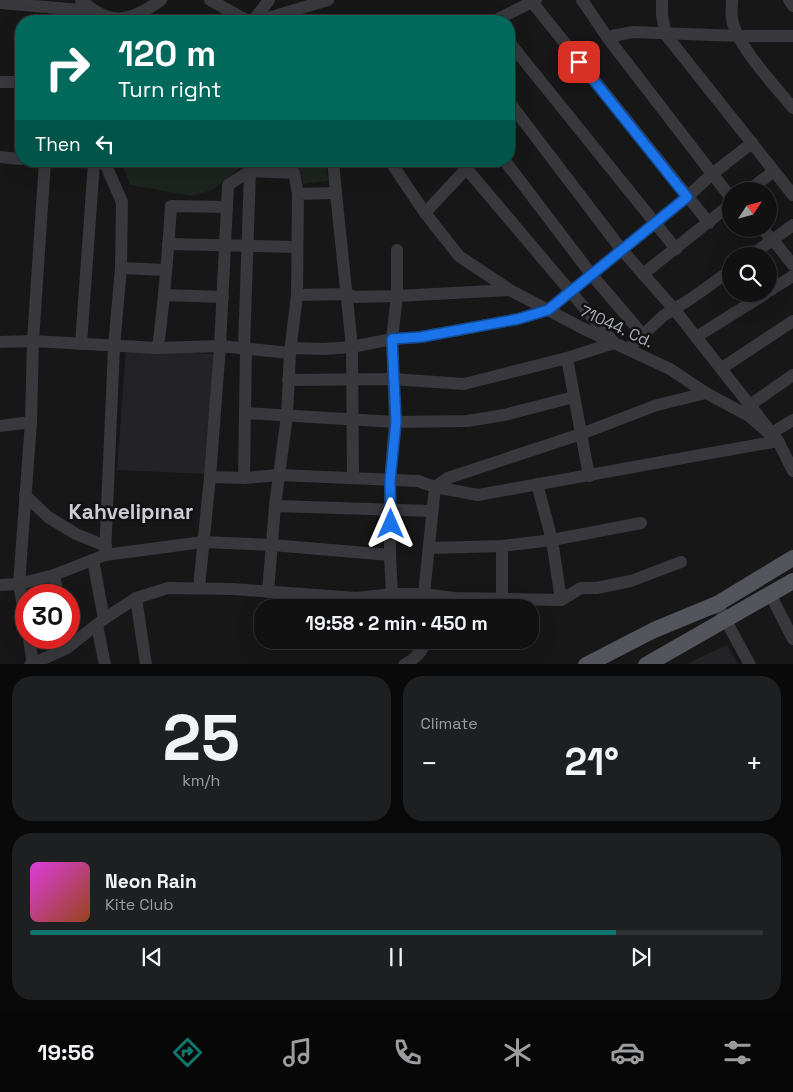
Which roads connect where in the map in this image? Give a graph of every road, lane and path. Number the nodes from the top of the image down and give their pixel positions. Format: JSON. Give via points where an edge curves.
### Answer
{"nodes":[{"id":1,"x":80,"y":0,"type":"edge"},
{"id":2,"x":161,"y":0,"type":"edge"},
{"id":3,"x":210,"y":0,"type":"edge"},
{"id":4,"x":269,"y":0,"type":"edge"},
{"id":5,"x":328,"y":0,"type":"edge"},
{"id":6,"x":582,"y":0,"type":"edge"},
{"id":7,"x":662,"y":0,"type":"edge"},
{"id":8,"x":732,"y":0,"type":"edge"},
{"id":9,"x":789,"y":0,"type":"edge"},
{"id":10,"x":534,"y":1,"type":"edge"},
{"id":11,"x":0,"y":3,"type":"edge"},
{"id":12,"x":793,"y":6,"type":"edge"},
{"id":13,"x":84,"y":15,"type":"edge"},
{"id":14,"x":90,"y":15,"type":"edge"},
{"id":15,"x":133,"y":15,"type":"edge"},
{"id":16,"x":237,"y":15,"type":"edge"},
{"id":17,"x":258,"y":15,"type":"edge"},
{"id":18,"x":278,"y":15,"type":"edge"},
{"id":19,"x":506,"y":15,"type":"edge"},
{"id":20,"x":666,"y":35,"type":"junction"},
{"id":21,"x":739,"y":36,"type":"junction"},
{"id":22,"x":793,"y":36,"type":"edge"},
{"id":23,"x":607,"y":38,"type":"junction"},
{"id":24,"x":515,"y":49,"type":"edge"},
{"id":25,"x":0,"y":82,"type":"edge"},
{"id":26,"x":15,"y":82,"type":"edge"},
{"id":27,"x":793,"y":108,"type":"edge"},
{"id":28,"x":515,"y":110,"type":"edge"},
{"id":29,"x":752,"y":143,"type":"junction"},
{"id":30,"x":0,"y":157,"type":"edge"},
{"id":31,"x":15,"y":158,"type":"edge"},
{"id":32,"x":45,"y":167,"type":"edge"},
{"id":33,"x":100,"y":167,"type":"edge"},
{"id":34,"x":104,"y":167,"type":"edge"},
{"id":35,"x":334,"y":167,"type":"edge"},
{"id":36,"x":394,"y":167,"type":"edge"},
{"id":37,"x":461,"y":167,"type":"edge"},
{"id":38,"x":465,"y":167,"type":"edge"},
{"id":39,"x":510,"y":167,"type":"edge"},
{"id":40,"x":250,"y":171,"type":"junction"},
{"id":41,"x":774,"y":171,"type":"junction"},
{"id":42,"x":712,"y":174,"type":"junction"},
{"id":43,"x":760,"y":182,"type":"edge"},
{"id":44,"x":722,"y":187,"type":"edge"},
{"id":45,"x":336,"y":193,"type":"junction"},
{"id":46,"x":298,"y":194,"type":"junction"},
{"id":47,"x":793,"y":195,"type":"edge"},
{"id":48,"x":687,"y":197,"type":"junction"},
{"id":49,"x":227,"y":207,"type":"junction"},
{"id":50,"x":722,"y":211,"type":"edge"},
{"id":51,"x":425,"y":213,"type":"junction"},
{"id":52,"x":654,"y":222,"type":"junction"},
{"id":53,"x":708,"y":223,"type":"junction"},
{"id":54,"x":793,"y":225,"type":"edge"},
{"id":55,"x":773,"y":240,"type":"junction"},
{"id":56,"x":168,"y":244,"type":"junction"},
{"id":57,"x":225,"y":246,"type":"junction"},
{"id":58,"x":247,"y":247,"type":"junction"},
{"id":59,"x":763,"y":247,"type":"edge"},
{"id":60,"x":297,"y":248,"type":"junction"},
{"id":61,"x":621,"y":249,"type":"junction"},
{"id":62,"x":676,"y":249,"type":"junction"},
{"id":63,"x":397,"y":250,"type":"dead end"},
{"id":64,"x":793,"y":265,"type":"edge"},
{"id":65,"x":121,"y":268,"type":"junction"},
{"id":66,"x":165,"y":270,"type":"junction"},
{"id":67,"x":591,"y":274,"type":"junction"},
{"id":68,"x":644,"y":274,"type":"junction"},
{"id":69,"x":722,"y":276,"type":"edge"},
{"id":70,"x":793,"y":276,"type":"edge"},
{"id":71,"x":777,"y":286,"type":"edge"},
{"id":72,"x":510,"y":290,"type":"junction"},
{"id":73,"x":569,"y":292,"type":"junction"},
{"id":74,"x":347,"y":294,"type":"junction"},
{"id":75,"x":164,"y":295,"type":"junction"},
{"id":76,"x":297,"y":295,"type":"junction"},
{"id":77,"x":396,"y":296,"type":"junction"},
{"id":78,"x":223,"y":297,"type":"junction"},
{"id":79,"x":751,"y":302,"type":"edge"},
{"id":80,"x":674,"y":309,"type":"junction"},
{"id":81,"x":548,"y":310,"type":"junction"},
{"id":82,"x":793,"y":321,"type":"edge"},
{"id":83,"x":642,"y":335,"type":"junction"},
{"id":84,"x":696,"y":337,"type":"junction"},
{"id":85,"x":392,"y":339,"type":"junction"},
{"id":86,"x":32,"y":341,"type":"junction"},
{"id":87,"x":0,"y":342,"type":"edge"},
{"id":88,"x":81,"y":344,"type":"junction"},
{"id":89,"x":614,"y":344,"type":"junction"},
{"id":90,"x":220,"y":346,"type":"junction"},
{"id":91,"x":114,"y":347,"type":"junction"},
{"id":92,"x":352,"y":347,"type":"junction"},
{"id":93,"x":158,"y":348,"type":"junction"},
{"id":94,"x":245,"y":348,"type":"junction"},
{"id":95,"x":628,"y":349,"type":"junction"},
{"id":96,"x":290,"y":351,"type":"junction"},
{"id":97,"x":567,"y":358,"type":"junction"},
{"id":98,"x":722,"y":368,"type":"junction"},
{"id":99,"x":793,"y":375,"type":"edge"},
{"id":100,"x":352,"y":379,"type":"junction"},
{"id":101,"x":393,"y":379,"type":"junction"},
{"id":102,"x":288,"y":380,"type":"junction"},
{"id":103,"x":706,"y":393,"type":"junction"},
{"id":104,"x":574,"y":397,"type":"junction"},
{"id":105,"x":750,"y":405,"type":"junction"},
{"id":106,"x":245,"y":413,"type":"junction"},
{"id":107,"x":287,"y":415,"type":"junction"},
{"id":108,"x":793,"y":420,"type":"edge"},
{"id":109,"x":353,"y":421,"type":"junction"},
{"id":110,"x":31,"y":422,"type":"junction"},
{"id":111,"x":396,"y":422,"type":"junction"},
{"id":112,"x":0,"y":426,"type":"edge"},
{"id":113,"x":581,"y":434,"type":"junction"},
{"id":114,"x":775,"y":437,"type":"junction"},
{"id":115,"x":789,"y":453,"type":"edge"},
{"id":116,"x":793,"y":471,"type":"edge"},
{"id":117,"x":279,"y":475,"type":"junction"},
{"id":118,"x":589,"y":476,"type":"junction"},
{"id":119,"x":210,"y":477,"type":"junction"},
{"id":120,"x":244,"y":478,"type":"junction"},
{"id":121,"x":353,"y":478,"type":"junction"},
{"id":122,"x":390,"y":481,"type":"junction"},
{"id":123,"x":537,"y":484,"type":"junction"},
{"id":124,"x":434,"y":487,"type":"junction"},
{"id":125,"x":26,"y":495,"type":"junction"},
{"id":126,"x":275,"y":506,"type":"junction"},
{"id":127,"x":391,"y":509,"type":"junction"},
{"id":128,"x":432,"y":511,"type":"junction"},
{"id":129,"x":641,"y":523,"type":"dead end"},
{"id":130,"x":552,"y":540,"type":"junction"},
{"id":131,"x":203,"y":542,"type":"junction"},
{"id":132,"x":272,"y":545,"type":"junction"},
{"id":133,"x":502,"y":546,"type":"junction"},
{"id":134,"x":429,"y":548,"type":"junction"},
{"id":135,"x":106,"y":550,"type":"junction"},
{"id":136,"x":390,"y":555,"type":"junction"},
{"id":137,"x":793,"y":558,"type":"edge"},
{"id":138,"x":93,"y":560,"type":"junction"},
{"id":139,"x":681,"y":562,"type":"dead end"},
{"id":140,"x":54,"y":575,"type":"junction"},
{"id":141,"x":793,"y":581,"type":"edge"},
{"id":142,"x":15,"y":584,"type":"edge"},
{"id":143,"x":19,"y":584,"type":"joint"},
{"id":144,"x":56,"y":584,"type":"edge"},
{"id":145,"x":0,"y":585,"type":"edge"},
{"id":146,"x":199,"y":587,"type":"junction"},
{"id":147,"x":268,"y":592,"type":"junction"},
{"id":148,"x":392,"y":594,"type":"junction"},
{"id":149,"x":770,"y":594,"type":"junction"},
{"id":150,"x":136,"y":598,"type":"junction"},
{"id":151,"x":429,"y":599,"type":"edge"},
{"id":152,"x":502,"y":599,"type":"joint"},
{"id":153,"x":539,"y":600,"type":"edge"},
{"id":154,"x":562,"y":600,"type":"junction"},
{"id":155,"x":717,"y":604,"type":"junction"},
{"id":156,"x":726,"y":619,"type":"junction"},
{"id":157,"x":100,"y":622,"type":"junction"},
{"id":158,"x":80,"y":634,"type":"edge"},
{"id":159,"x":793,"y":639,"type":"edge"},
{"id":160,"x":30,"y":649,"type":"edge"},
{"id":161,"x":56,"y":649,"type":"edge"},
{"id":162,"x":422,"y":649,"type":"edge"},
{"id":163,"x":32,"y":664,"type":"edge"},
{"id":164,"x":105,"y":664,"type":"edge"},
{"id":165,"x":146,"y":664,"type":"edge"},
{"id":166,"x":404,"y":664,"type":"edge"},
{"id":167,"x":586,"y":664,"type":"edge"},
{"id":168,"x":646,"y":664,"type":"edge"},
{"id":169,"x":750,"y":664,"type":"edge"}],
"edges":[{"from":1,"to":14,"type":"street"},
{"from":2,"to":15,"type":"street"},
{"from":3,"to":16,"type":"street"},
{"from":4,"to":17,"type":"street"},
{"from":5,"to":18,"type":"street"},
{"from":6,"to":23,"type":"street"},
{"from":7,"to":20,"type":"street"},
{"from":8,"to":21,"type":"street","via":[[732,20]]},
{"from":9,"to":12,"type":"street"},
{"from":10,"to":19,"type":"street"},
{"from":10,"to":48,"type":"street"},
{"from":11,"to":13,"type":"street"},
{"from":20,"to":21,"type":"street"},
{"from":20,"to":23,"type":"street","via":[[633,32]]},
{"from":20,"to":29,"type":"street"},
{"from":21,"to":22,"type":"street"},
{"from":21,"to":27,"type":"street"},
{"from":23,"to":42,"type":"street"},
{"from":24,"to":52,"type":"street"},
{"from":25,"to":26,"type":"street"},
{"from":28,"to":61,"type":"street"},
{"from":29,"to":41,"type":"street"},
{"from":29,"to":42,"type":"street"},
{"from":30,"to":31,"type":"street"},
{"from":32,"to":86,"type":"street"},
{"from":33,"to":88,"type":"street"},
{"from":34,"to":65,"type":"street","via":[[122,202]]},
{"from":35,"to":45,"type":"street"},
{"from":36,"to":51,"type":"street","name":"71044. Cd."},
{"from":37,"to":51,"type":"street"},
{"from":38,"to":73,"type":"street"},
{"from":39,"to":67,"type":"street"},
{"from":40,"to":46,"type":"street","via":[[294,173]]},
{"from":40,"to":49,"type":"street","via":[[228,185]]},
{"from":40,"to":58,"type":"street"},
{"from":41,"to":43,"type":"street"},
{"from":41,"to":47,"type":"street"},
{"from":42,"to":44,"type":"street"},
{"from":42,"to":48,"type":"street"},
{"from":45,"to":46,"type":"street"},
{"from":45,"to":74,"type":"street"},
{"from":46,"to":60,"type":"street"},
{"from":48,"to":52,"type":"street"},
{"from":48,"to":53,"type":"street"},
{"from":49,"to":56,"type":"street","via":[[171,206]]},
{"from":49,"to":57,"type":"street"},
{"from":50,"to":53,"type":"street"},
{"from":51,"to":72,"type":"street","name":"71044. Cd.","via":[[459,256]]},
{"from":52,"to":61,"type":"street"},
{"from":52,"to":62,"type":"street"},
{"from":53,"to":62,"type":"street"},
{"from":54,"to":55,"type":"street"},
{"from":55,"to":59,"type":"street"},
{"from":55,"to":64,"type":"street"},
{"from":56,"to":57,"type":"street"},
{"from":56,"to":66,"type":"street"},
{"from":57,"to":58,"type":"street"},
{"from":57,"to":78,"type":"street"},
{"from":58,"to":60,"type":"street"},
{"from":58,"to":94,"type":"street"},
{"from":60,"to":76,"type":"street"},
{"from":61,"to":67,"type":"street"},
{"from":61,"to":68,"type":"street"},
{"from":62,"to":68,"type":"street"},
{"from":63,"to":77,"type":"street"},
{"from":65,"to":66,"type":"street"},
{"from":65,"to":91,"type":"street"},
{"from":66,"to":75,"type":"street"},
{"from":67,"to":73,"type":"street"},
{"from":67,"to":83,"type":"street"},
{"from":68,"to":80,"type":"street"},
{"from":69,"to":80,"type":"street"},
{"from":70,"to":71,"type":"street"},
{"from":72,"to":77,"type":"street"},
{"from":72,"to":81,"type":"street","name":"71044. Cd."},
{"from":73,"to":81,"type":"street"},
{"from":73,"to":89,"type":"street"},
{"from":74,"to":76,"type":"street"},
{"from":74,"to":77,"type":"street","via":[[355,297]]},
{"from":74,"to":92,"type":"street"},
{"from":75,"to":78,"type":"street"},
{"from":75,"to":93,"type":"street"},
{"from":76,"to":96,"type":"street"},
{"from":77,"to":85,"type":"street"},
{"from":78,"to":90,"type":"street"},
{"from":79,"to":84,"type":"street"},
{"from":80,"to":83,"type":"street"},
{"from":80,"to":84,"type":"street"},
{"from":81,"to":85,"type":"street","via":[[518,319],[421,337]]},
{"from":81,"to":89,"type":"street","name":"71044. Cd."},
{"from":82,"to":98,"type":"street"},
{"from":83,"to":95,"type":"street"},
{"from":84,"to":98,"type":"street"},
{"from":85,"to":92,"type":"street"},
{"from":85,"to":101,"type":"street"},
{"from":86,"to":87,"type":"street"},
{"from":86,"to":88,"type":"street"},
{"from":86,"to":110,"type":"street"},
{"from":88,"to":91,"type":"street"},
{"from":89,"to":95,"type":"street","name":"71044. Cd."},
{"from":89,"to":97,"type":"street"},
{"from":90,"to":93,"type":"street"},
{"from":90,"to":94,"type":"street"},
{"from":90,"to":119,"type":"street"},
{"from":91,"to":93,"type":"street"},
{"from":91,"to":135,"type":"street"},
{"from":92,"to":96,"type":"street"},
{"from":92,"to":100,"type":"street"},
{"from":94,"to":96,"type":"street"},
{"from":94,"to":106,"type":"street"},
{"from":95,"to":103,"type":"street","name":"71044. Cd.","via":[[670,369]]},
{"from":96,"to":102,"type":"street"},
{"from":97,"to":101,"type":"street","via":[[464,384]]},
{"from":97,"to":104,"type":"street"},
{"from":98,"to":105,"type":"street"},
{"from":99,"to":105,"type":"street"},
{"from":100,"to":101,"type":"street"},
{"from":100,"to":102,"type":"street"},
{"from":100,"to":109,"type":"street"},
{"from":101,"to":111,"type":"street"},
{"from":102,"to":107,"type":"street"},
{"from":103,"to":113,"type":"street","via":[[657,405]]},
{"from":103,"to":114,"type":"street","name":"71044. Cd.","via":[[749,416]]},
{"from":104,"to":111,"type":"street","via":[[467,422]]},
{"from":104,"to":113,"type":"street"},
{"from":105,"to":114,"type":"street"},
{"from":106,"to":107,"type":"street"},
{"from":106,"to":120,"type":"street"},
{"from":107,"to":109,"type":"street"},
{"from":107,"to":117,"type":"street"},
{"from":108,"to":114,"type":"street"},
{"from":109,"to":111,"type":"street"},
{"from":109,"to":121,"type":"street"},
{"from":110,"to":112,"type":"street"},
{"from":110,"to":125,"type":"street"},
{"from":111,"to":122,"type":"street"},
{"from":113,"to":118,"type":"street"},
{"from":113,"to":124,"type":"street","via":[[448,478]]},
{"from":114,"to":115,"type":"street","name":"71044. Cd."},
{"from":114,"to":118,"type":"street"},
{"from":115,"to":116,"type":"street","name":"71044. Cd."},
{"from":117,"to":120,"type":"street"},
{"from":117,"to":121,"type":"street"},
{"from":117,"to":126,"type":"street"},
{"from":118,"to":123,"type":"street"},
{"from":119,"to":120,"type":"street"},
{"from":119,"to":131,"type":"street"},
{"from":121,"to":122,"type":"street"},
{"from":122,"to":124,"type":"street","via":[[418,481]]},
{"from":122,"to":127,"type":"street"},
{"from":123,"to":124,"type":"street","via":[[478,495]]},
{"from":123,"to":130,"type":"street"},
{"from":124,"to":128,"type":"street"},
{"from":125,"to":135,"type":"street","via":[[48,517]]},
{"from":125,"to":143,"type":"street"},
{"from":126,"to":127,"type":"street"},
{"from":126,"to":132,"type":"street"},
{"from":127,"to":128,"type":"street"},
{"from":127,"to":136,"type":"street"},
{"from":128,"to":134,"type":"street"},
{"from":129,"to":130,"type":"street"},
{"from":130,"to":133,"type":"street"},
{"from":130,"to":154,"type":"street"},
{"from":131,"to":132,"type":"street"},
{"from":131,"to":135,"type":"street"},
{"from":131,"to":146,"type":"street"},
{"from":132,"to":136,"type":"street"},
{"from":132,"to":147,"type":"street"},
{"from":133,"to":134,"type":"street"},
{"from":133,"to":152,"type":"street"},
{"from":134,"to":151,"type":"street"},
{"from":135,"to":138,"type":"street"},
{"from":136,"to":148,"type":"street"},
{"from":137,"to":155,"type":"main road"},
{"from":138,"to":140,"type":"street"},
{"from":138,"to":157,"type":"street"},
{"from":139,"to":154,"type":"street","via":[[630,581],[581,588]]},
{"from":140,"to":143,"type":"street"},
{"from":140,"to":144,"type":"street"},
{"from":141,"to":149,"type":"main road"},
{"from":142,"to":145,"type":"street"},
{"from":146,"to":147,"type":"street"},
{"from":146,"to":150,"type":"street","via":[[168,588]]},
{"from":147,"to":148,"type":"street","via":[[358,598]]},
{"from":148,"to":151,"type":"street"},
{"from":149,"to":156,"type":"main road"},
{"from":149,"to":159,"type":"street"},
{"from":150,"to":157,"type":"street"},
{"from":150,"to":165,"type":"street"},
{"from":151,"to":152,"type":"street"},
{"from":153,"to":154,"type":"street"},
{"from":155,"to":156,"type":"street"},
{"from":155,"to":167,"type":"main road","via":[[654,630]]},
{"from":156,"to":168,"type":"main road"},
{"from":156,"to":169,"type":"street"},
{"from":157,"to":158,"type":"street"},
{"from":157,"to":164,"type":"street"},
{"from":160,"to":163,"type":"street"},
{"from":161,"to":163,"type":"street"},
{"from":162,"to":166,"type":"street","via":[[417,658]]}]}
